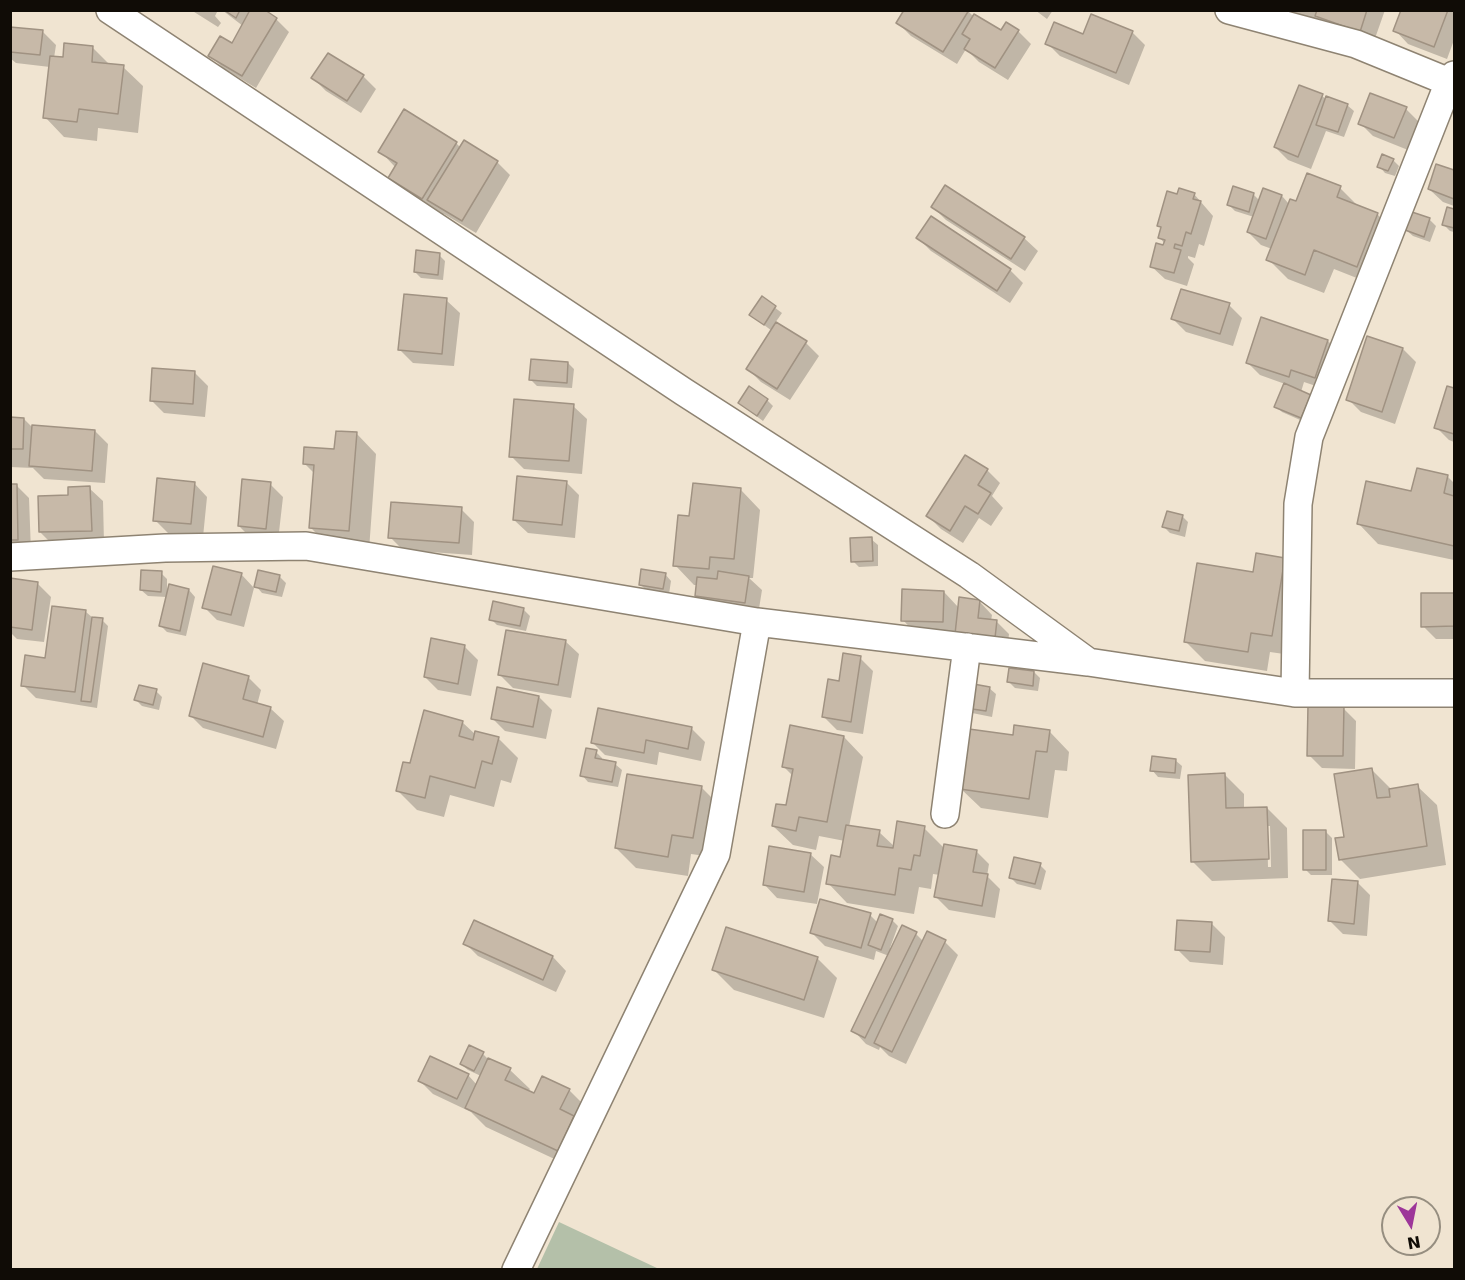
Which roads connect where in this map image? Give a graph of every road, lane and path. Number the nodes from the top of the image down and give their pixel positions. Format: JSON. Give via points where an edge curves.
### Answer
{"nodes":[{"id":1,"x":110,"y":10,"type":"edge"},
{"id":2,"x":1229,"y":10,"type":"edge"},
{"id":3,"x":1452,"y":78,"type":"edge"},
{"id":4,"x":10,"y":557,"type":"edge"},
{"id":5,"x":757,"y":622,"type":"junction"},
{"id":6,"x":967,"y":647,"type":"junction"},
{"id":7,"x":1088,"y":662,"type":"junction"},
{"id":8,"x":1294,"y":693,"type":"junction"},
{"id":9,"x":1455,"y":693,"type":"edge"},
{"id":10,"x":945,"y":814,"type":"dead end"},
{"id":11,"x":516,"y":1269,"type":"edge"}],
"edges":[{"from":1,"to":7,"type":"street","via":[[674,385],[969,575]]},
{"from":2,"to":3,"type":"street","via":[[1356,44]]},
{"from":3,"to":8,"type":"street","via":[[1309,437],[1298,504]]},
{"from":4,"to":5,"type":"street","via":[[165,548],[306,546]]},
{"from":5,"to":6,"type":"street"},
{"from":5,"to":11,"type":"street","via":[[716,854]]},
{"from":6,"to":7,"type":"street"},
{"from":6,"to":10,"type":"street"},
{"from":7,"to":8,"type":"street"},
{"from":8,"to":9,"type":"street"}]}
